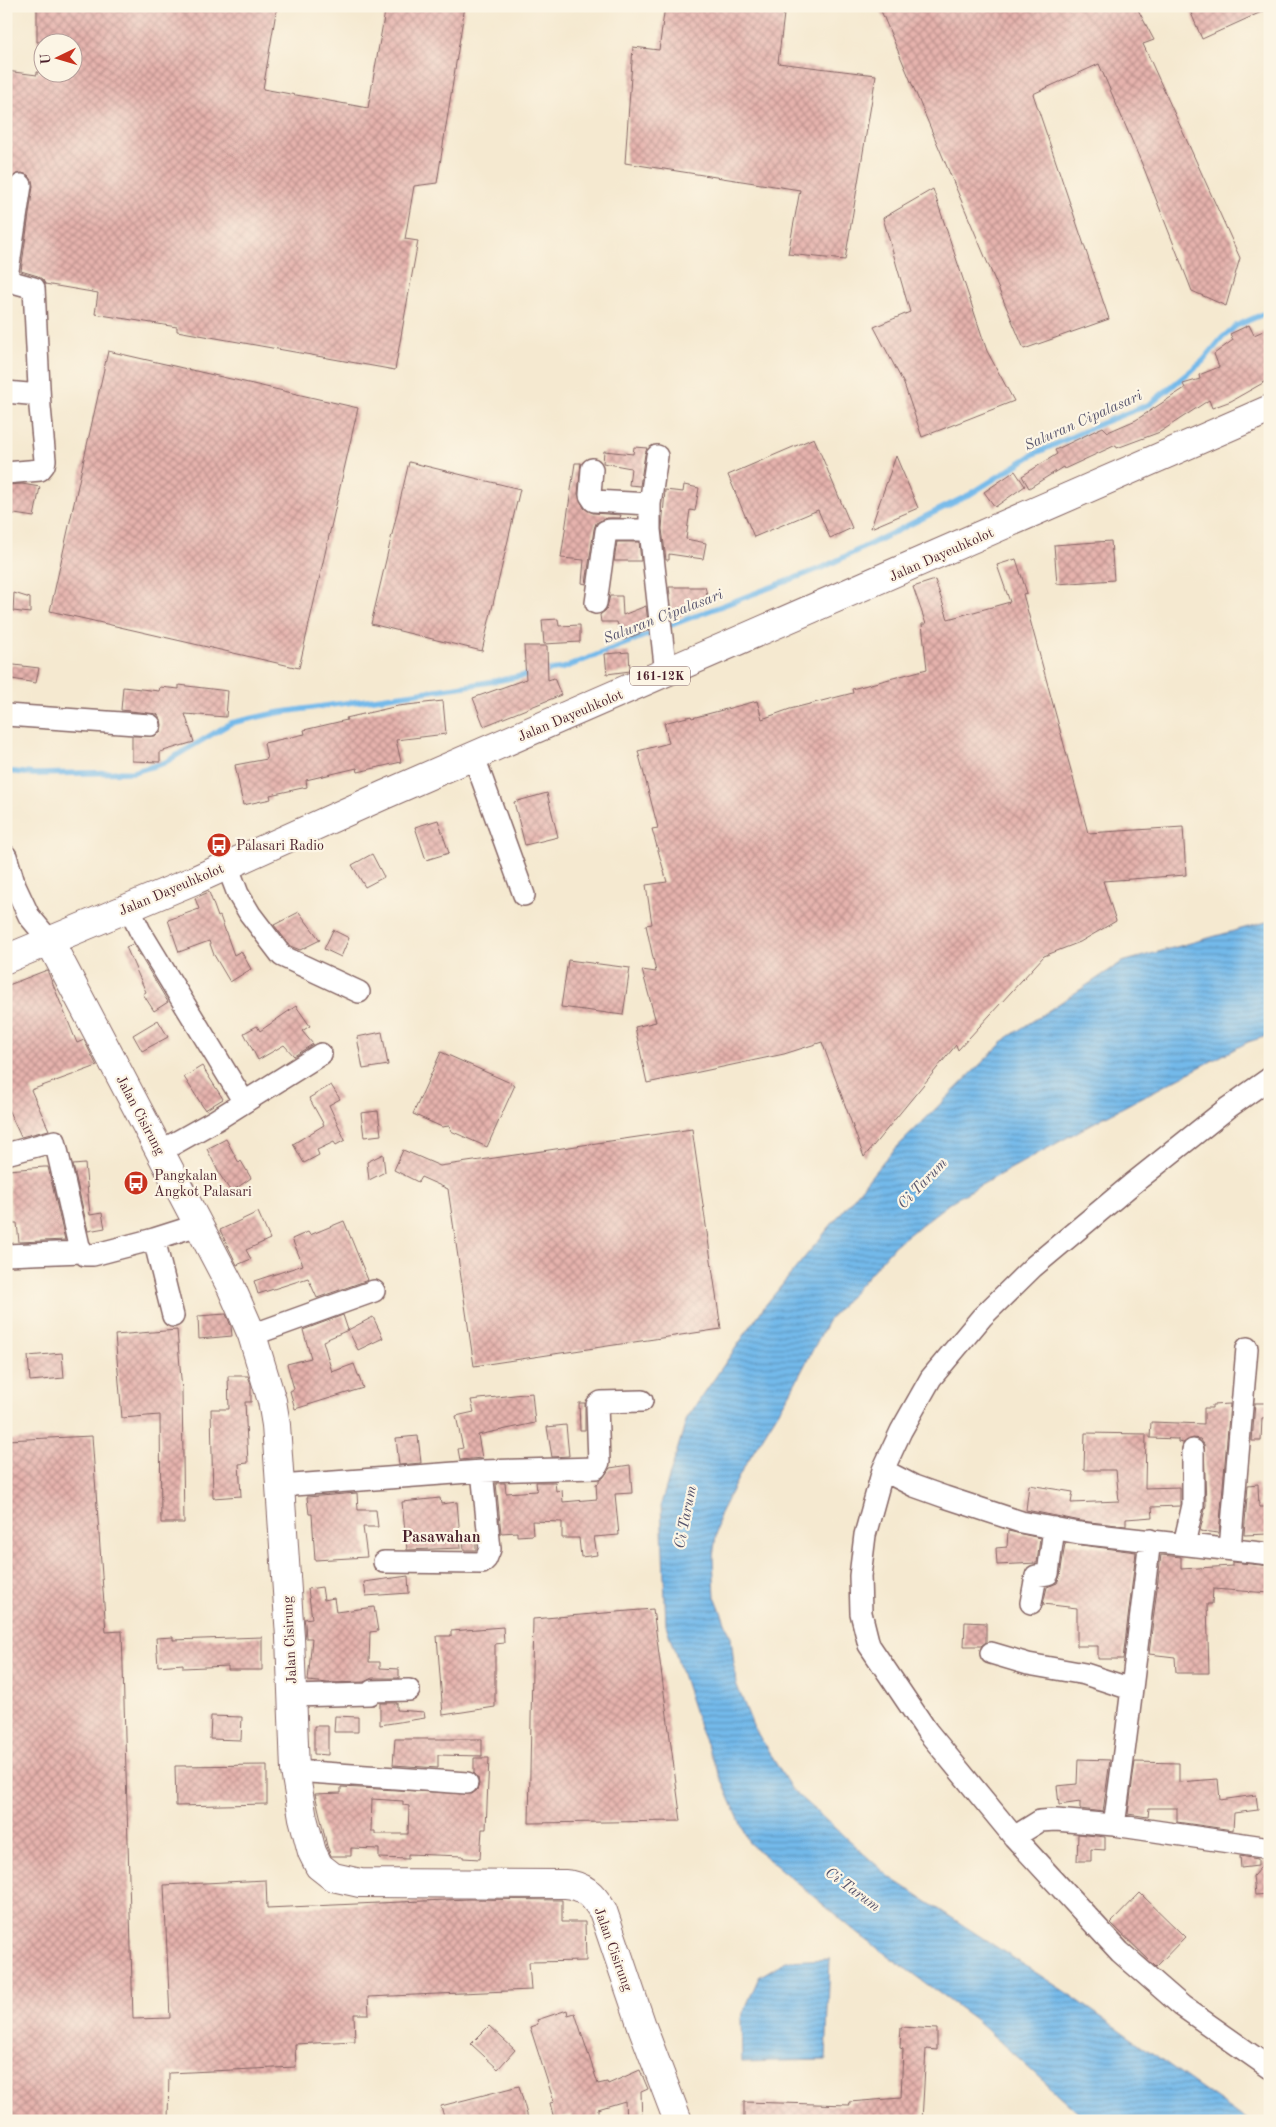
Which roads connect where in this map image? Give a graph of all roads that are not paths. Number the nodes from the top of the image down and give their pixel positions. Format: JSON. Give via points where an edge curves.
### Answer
{"nodes":[{"id":1,"x":21,"y":185,"type":"dead end"},
{"id":2,"x":6,"y":392,"type":"edge"},
{"id":3,"x":39,"y":394,"type":"junction"},
{"id":4,"x":1270,"y":409,"type":"edge"},
{"id":5,"x":657,"y":456,"type":"dead end"},
{"id":6,"x":592,"y":469,"type":"dead end"},
{"id":7,"x":6,"y":473,"type":"edge"},
{"id":8,"x":650,"y":504,"type":"junction"},
{"id":9,"x":650,"y":530,"type":"junction"},
{"id":10,"x":596,"y":603,"type":"dead end"},
{"id":11,"x":666,"y":674,"type":"junction"},
{"id":12,"x":6,"y":715,"type":"edge"},
{"id":13,"x":150,"y":725,"type":"dead end"},
{"id":14,"x":474,"y":757,"type":"junction"},
{"id":15,"x":6,"y":856,"type":"edge"},
{"id":16,"x":227,"y":865,"type":"junction"},
{"id":17,"x":524,"y":894,"type":"dead end"},
{"id":18,"x":129,"y":908,"type":"junction"},
{"id":19,"x":49,"y":940,"type":"junction"},
{"id":20,"x":6,"y":959,"type":"edge"},
{"id":21,"x":359,"y":992,"type":"dead end"},
{"id":22,"x":320,"y":1054,"type":"dead end"},
{"id":23,"x":1270,"y":1078,"type":"edge"},
{"id":24,"x":244,"y":1102,"type":"junction"},
{"id":25,"x":161,"y":1152,"type":"junction"},
{"id":26,"x":6,"y":1154,"type":"edge"},
{"id":27,"x":198,"y":1225,"type":"junction"},
{"id":28,"x":154,"y":1239,"type":"junction"},
{"id":29,"x":82,"y":1252,"type":"junction"},
{"id":30,"x":6,"y":1255,"type":"edge"},
{"id":31,"x":374,"y":1292,"type":"dead end"},
{"id":32,"x":173,"y":1316,"type":"dead end"},
{"id":33,"x":252,"y":1335,"type":"junction"},
{"id":34,"x":1247,"y":1348,"type":"dead end"},
{"id":35,"x":642,"y":1401,"type":"dead end"},
{"id":36,"x":1193,"y":1450,"type":"dead end"},
{"id":37,"x":482,"y":1470,"type":"junction"},
{"id":38,"x":883,"y":1470,"type":"junction"},
{"id":39,"x":280,"y":1486,"type":"junction"},
{"id":40,"x":1054,"y":1528,"type":"junction"},
{"id":41,"x":1150,"y":1540,"type":"junction"},
{"id":42,"x":1184,"y":1544,"type":"junction"},
{"id":43,"x":1230,"y":1550,"type":"junction"},
{"id":44,"x":1270,"y":1554,"type":"edge"},
{"id":45,"x":384,"y":1562,"type":"dead end"},
{"id":46,"x":1031,"y":1603,"type":"dead end"},
{"id":47,"x":991,"y":1653,"type":"dead end"},
{"id":48,"x":1131,"y":1689,"type":"junction"},
{"id":49,"x":410,"y":1690,"type":"dead end"},
{"id":50,"x":292,"y":1696,"type":"junction"},
{"id":51,"x":295,"y":1771,"type":"junction"},
{"id":52,"x":467,"y":1783,"type":"dead end"},
{"id":53,"x":1114,"y":1825,"type":"junction"},
{"id":54,"x":1014,"y":1836,"type":"junction"},
{"id":55,"x":1270,"y":1848,"type":"edge"},
{"id":56,"x":1270,"y":2068,"type":"edge"},
{"id":57,"x":678,"y":2121,"type":"edge"}],
"edges":[{"from":1,"to":3,"type":"street","via":[[7,279],[34,288]]},
{"from":2,"to":3,"type":"street"},
{"from":3,"to":7,"type":"street","via":[[44,465],[36,471]]},
{"from":4,"to":11,"type":"main road","name":"Jalan Dayeuhkolot","number":"161-12K"},
{"from":5,"to":8,"type":"street"},
{"from":6,"to":8,"type":"street","via":[[590,495],[594,501]]},
{"from":8,"to":9,"type":"street"},
{"from":9,"to":10,"type":"street","via":[[606,531]]},
{"from":9,"to":11,"type":"street"},
{"from":11,"to":14,"type":"main road","name":"Jalan Dayeuhkolot","number":"161-12K"},
{"from":12,"to":13,"type":"street"},
{"from":14,"to":16,"type":"main road","name":"Jalan Dayeuhkolot","number":"161-12K"},
{"from":14,"to":17,"type":"street"},
{"from":15,"to":19,"type":"street","via":[[29,916]]},
{"from":16,"to":18,"type":"main road","name":"Jalan Dayeuhkolot","number":"161-12K"},
{"from":16,"to":21,"type":"street","via":[[250,914],[282,956]]},
{"from":18,"to":19,"type":"main road","name":"Jalan Dayeuhkolot","number":"161-12K"},
{"from":18,"to":24,"type":"street"},
{"from":19,"to":20,"type":"main road","name":"Jalan Dayeuhkolot","number":"161-12K"},
{"from":19,"to":25,"type":"main road","name":"Jalan Cisirung"},
{"from":22,"to":24,"type":"street"},
{"from":23,"to":38,"type":"street","via":[[1236,1101],[1131,1185],[1033,1267],[982,1317],[931,1378]]},
{"from":24,"to":25,"type":"street"},
{"from":25,"to":27,"type":"main road","name":"Jalan Cisirung"},
{"from":26,"to":29,"type":"street","via":[[56,1141]]},
{"from":27,"to":28,"type":"street"},
{"from":27,"to":33,"type":"main road","name":"Jalan Cisirung"},
{"from":28,"to":29,"type":"street","via":[[93,1255]]},
{"from":28,"to":32,"type":"street"},
{"from":29,"to":30,"type":"street"},
{"from":31,"to":33,"type":"street"},
{"from":33,"to":39,"type":"main road","name":"Jalan Cisirung","via":[[272,1401]]},
{"from":34,"to":43,"type":"street"},
{"from":35,"to":37,"type":"street","via":[[601,1402],[598,1405],[596,1468]]},
{"from":36,"to":42,"type":"street","via":[[1193,1506]]},
{"from":37,"to":39,"type":"street"},
{"from":37,"to":45,"type":"street","via":[[490,1543],[486,1560],[482,1563]]},
{"from":38,"to":40,"type":"street","via":[[914,1486],[986,1511]]},
{"from":38,"to":54,"type":"street","via":[[865,1535],[860,1576],[861,1613],[869,1645],[927,1731]]},
{"from":39,"to":50,"type":"main road","name":"Jalan Cisirung"},
{"from":40,"to":41,"type":"street"},
{"from":40,"to":46,"type":"street","via":[[1048,1574],[1036,1576]]},
{"from":41,"to":42,"type":"street"},
{"from":41,"to":48,"type":"street"},
{"from":42,"to":43,"type":"street"},
{"from":43,"to":44,"type":"street"},
{"from":47,"to":48,"type":"street","via":[[1028,1664],[1085,1674]]},
{"from":48,"to":53,"type":"street"},
{"from":49,"to":50,"type":"street"},
{"from":50,"to":51,"type":"main road","name":"Jalan Cisirung"},
{"from":51,"to":52,"type":"street"},
{"from":51,"to":57,"type":"main road","name":"Jalan Cisirung","via":[[312,1852],[319,1866],[332,1877],[360,1883],[574,1884],[595,1898],[603,1911]]},
{"from":53,"to":54,"type":"street","via":[[1040,1821]]},
{"from":53,"to":55,"type":"street"},
{"from":54,"to":56,"type":"street","via":[[1120,1952],[1182,2006]]}]}
